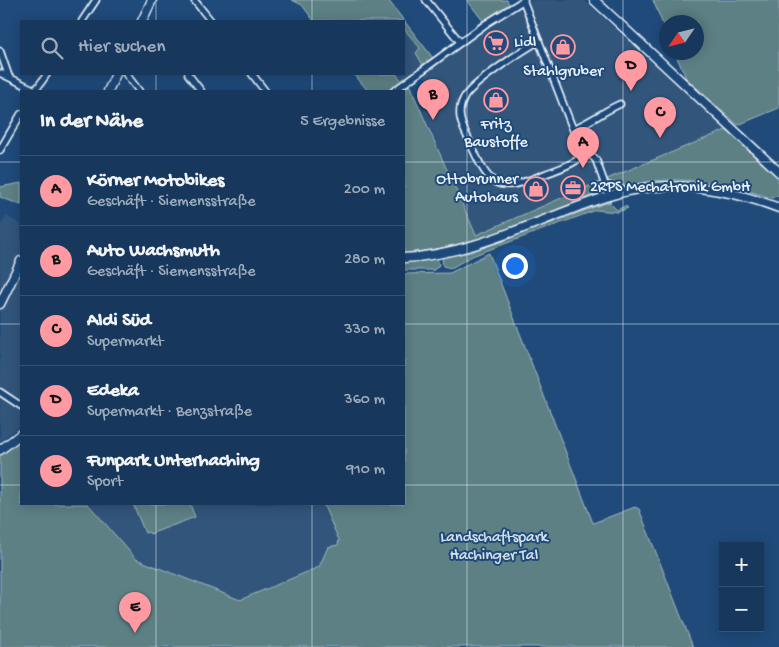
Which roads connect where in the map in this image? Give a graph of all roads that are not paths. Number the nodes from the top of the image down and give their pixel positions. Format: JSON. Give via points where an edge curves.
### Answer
{"nodes":[{"id":1,"x":96,"y":0,"type":"edge"},
{"id":2,"x":152,"y":0,"type":"edge"},
{"id":3,"x":194,"y":0,"type":"edge"},
{"id":4,"x":426,"y":0,"type":"edge"},
{"id":5,"x":524,"y":0,"type":"edge"},
{"id":6,"x":594,"y":0,"type":"edge"},
{"id":7,"x":83,"y":20,"type":"edge"},
{"id":8,"x":144,"y":20,"type":"edge"},
{"id":9,"x":210,"y":20,"type":"edge"},
{"id":10,"x":539,"y":41,"type":"junction"},
{"id":11,"x":460,"y":42,"type":"junction"},
{"id":12,"x":0,"y":51,"type":"edge"},
{"id":13,"x":0,"y":73,"type":"edge"},
{"id":14,"x":46,"y":75,"type":"edge"},
{"id":15,"x":116,"y":75,"type":"edge"},
{"id":16,"x":127,"y":75,"type":"edge"},
{"id":17,"x":189,"y":75,"type":"edge"},
{"id":18,"x":253,"y":75,"type":"edge"},
{"id":19,"x":9,"y":77,"type":"junction"},
{"id":20,"x":34,"y":90,"type":"edge"},
{"id":21,"x":37,"y":90,"type":"edge"},
{"id":22,"x":108,"y":90,"type":"edge"},
{"id":23,"x":138,"y":90,"type":"edge"},
{"id":24,"x":200,"y":90,"type":"edge"},
{"id":25,"x":264,"y":90,"type":"edge"},
{"id":26,"x":395,"y":90,"type":"edge"},
{"id":27,"x":620,"y":104,"type":"dead end"},
{"id":28,"x":20,"y":116,"type":"edge"},
{"id":29,"x":573,"y":129,"type":"junction"},
{"id":30,"x":0,"y":150,"type":"edge"},
{"id":31,"x":588,"y":151,"type":"junction"},
{"id":32,"x":779,"y":172,"type":"edge"},
{"id":33,"x":606,"y":185,"type":"junction"},
{"id":34,"x":628,"y":191,"type":"junction"},
{"id":35,"x":610,"y":196,"type":"junction"},
{"id":36,"x":779,"y":208,"type":"edge"},
{"id":37,"x":405,"y":258,"type":"edge"},
{"id":38,"x":20,"y":263,"type":"edge"},
{"id":39,"x":0,"y":304,"type":"edge"},
{"id":40,"x":0,"y":392,"type":"edge"},
{"id":41,"x":20,"y":405,"type":"edge"},
{"id":42,"x":20,"y":435,"type":"edge"},
{"id":43,"x":0,"y":450,"type":"edge"}],
"edges":[{"from":1,"to":7,"type":"street"},
{"from":2,"to":8,"type":"main road"},
{"from":3,"to":9,"type":"street"},
{"from":4,"to":11,"type":"street"},
{"from":5,"to":10,"type":"street"},
{"from":5,"to":11,"type":"street"},
{"from":6,"to":32,"type":"main road"},
{"from":10,"to":29,"type":"street"},
{"from":10,"to":31,"type":"street","via":[[466,94],[459,112],[462,126],[484,173],[507,186],[522,184],[573,163]]},
{"from":11,"to":26,"type":"street"},
{"from":12,"to":19,"type":"street"},
{"from":13,"to":19,"type":"street"},
{"from":14,"to":21,"type":"street"},
{"from":15,"to":22,"type":"main road"},
{"from":16,"to":23,"type":"street"},
{"from":17,"to":24,"type":"street"},
{"from":18,"to":25,"type":"street"},
{"from":19,"to":20,"type":"street"},
{"from":27,"to":29,"type":"street"},
{"from":28,"to":30,"type":"street"},
{"from":29,"to":31,"type":"street","via":[[577,140]]},
{"from":31,"to":33,"type":"street","via":[[596,160]]},
{"from":33,"to":34,"type":"street"},
{"from":33,"to":35,"type":"street"},
{"from":34,"to":35,"type":"main road"},
{"from":34,"to":36,"type":"main road","via":[[705,188]]},
{"from":35,"to":37,"type":"main road","via":[[483,243]]},
{"from":38,"to":39,"type":"main road"},
{"from":40,"to":41,"type":"street"},
{"from":42,"to":43,"type":"main road"}]}
